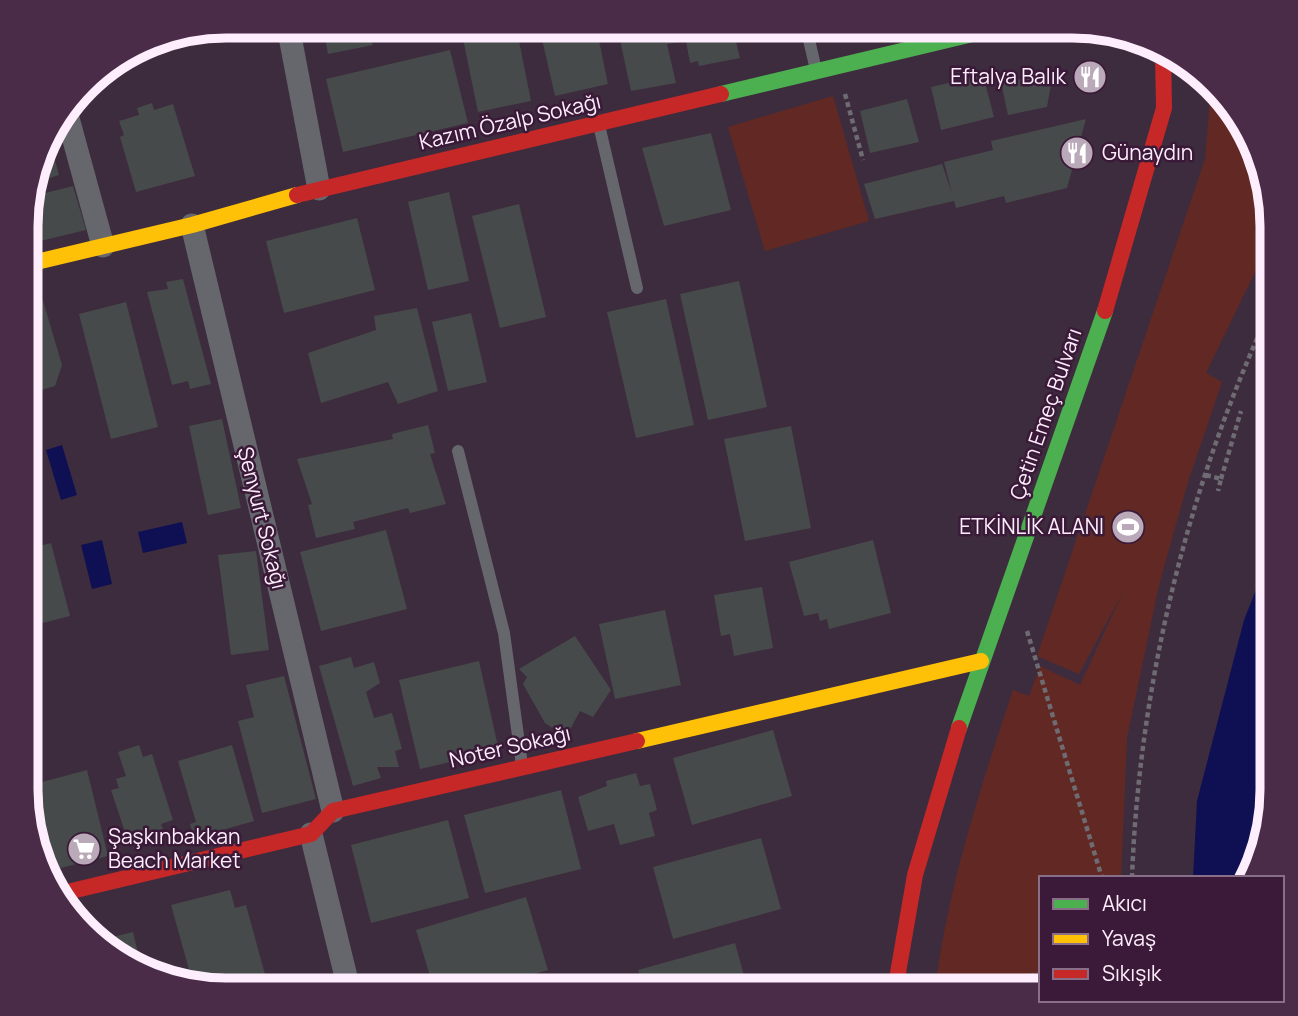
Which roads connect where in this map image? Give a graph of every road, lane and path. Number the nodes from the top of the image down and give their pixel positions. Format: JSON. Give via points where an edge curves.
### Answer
{"nodes":[{"id":1,"x":290,"y":38,"type":"edge"},
{"id":2,"x":809,"y":39,"type":"edge"},
{"id":3,"x":952,"y":39,"type":"edge"},
{"id":4,"x":1163,"y":63,"type":"edge"},
{"id":5,"x":837,"y":66,"type":"junction"},
{"id":6,"x":816,"y":71,"type":"junction"},
{"id":7,"x":599,"y":122,"type":"junction"},
{"id":8,"x":69,"y":123,"type":"edge"},
{"id":9,"x":863,"y":160,"type":"dead end"},
{"id":10,"x":319,"y":188,"type":"junction"},
{"id":11,"x":191,"y":225,"type":"junction"},
{"id":12,"x":103,"y":246,"type":"junction"},
{"id":13,"x":38,"y":262,"type":"edge"},
{"id":14,"x":638,"y":288,"type":"dead end"},
{"id":15,"x":1260,"y":332,"type":"edge"},
{"id":16,"x":1241,"y":411,"type":"dead end"},
{"id":17,"x":458,"y":451,"type":"dead end"},
{"id":18,"x":1206,"y":475,"type":"junction"},
{"id":19,"x":1222,"y":479,"type":"junction"},
{"id":20,"x":1218,"y":491,"type":"dead end"},
{"id":21,"x":1027,"y":631,"type":"dead end"},
{"id":22,"x":981,"y":661,"type":"junction"},
{"id":23,"x":523,"y":766,"type":"junction"},
{"id":24,"x":333,"y":811,"type":"junction"},
{"id":25,"x":311,"y":834,"type":"junction"},
{"id":26,"x":1101,"y":876,"type":"edge"},
{"id":27,"x":1132,"y":876,"type":"edge"},
{"id":28,"x":69,"y":892,"type":"edge"},
{"id":29,"x":1039,"y":974,"type":"edge"},
{"id":30,"x":346,"y":977,"type":"edge"},
{"id":31,"x":897,"y":978,"type":"edge"},
{"id":32,"x":1022,"y":978,"type":"edge"}],
"edges":[{"from":1,"to":10,"type":"street"},
{"from":2,"to":6,"type":"lane"},
{"from":3,"to":5,"type":"street","name":"Kazım Özalp Sokağı"},
{"from":4,"to":22,"type":"street","name":"Çetin Emeç Bulvarı","via":[[1164,108],[1105,312]]},
{"from":5,"to":6,"type":"street","name":"Kazım Özalp Sokağı"},
{"from":5,"to":9,"type":"path"},
{"from":6,"to":7,"type":"street","name":"Kazım Özalp Sokağı"},
{"from":7,"to":10,"type":"street","name":"Kazım Özalp Sokağı"},
{"from":7,"to":14,"type":"lane"},
{"from":8,"to":12,"type":"street"},
{"from":10,"to":11,"type":"street","name":"Kazım Özalp Sokağı"},
{"from":11,"to":12,"type":"street","name":"Kazım Özalp Sokağı"},
{"from":11,"to":24,"type":"street","name":"Şenyurt Sokağı"},
{"from":12,"to":13,"type":"street","name":"Kazım Özalp Sokağı"},
{"from":15,"to":18,"type":"path","via":[[1237,380]]},
{"from":16,"to":19,"type":"path"},
{"from":17,"to":23,"type":"lane","via":[[504,633]]},
{"from":18,"to":19,"type":"path"},
{"from":18,"to":27,"type":"path","via":[[1155,665],[1139,775]]},
{"from":19,"to":20,"type":"path"},
{"from":21,"to":26,"type":"path"},
{"from":22,"to":23,"type":"street","name":"Noter Sokağı"},
{"from":22,"to":31,"type":"street","name":"Çetin Emeç Bulvarı","via":[[929,821]]},
{"from":23,"to":24,"type":"street","name":"Noter Sokağı"},
{"from":24,"to":25,"type":"street"},
{"from":25,"to":28,"type":"street"},
{"from":25,"to":30,"type":"street"},
{"from":29,"to":32,"type":"path"}]}
